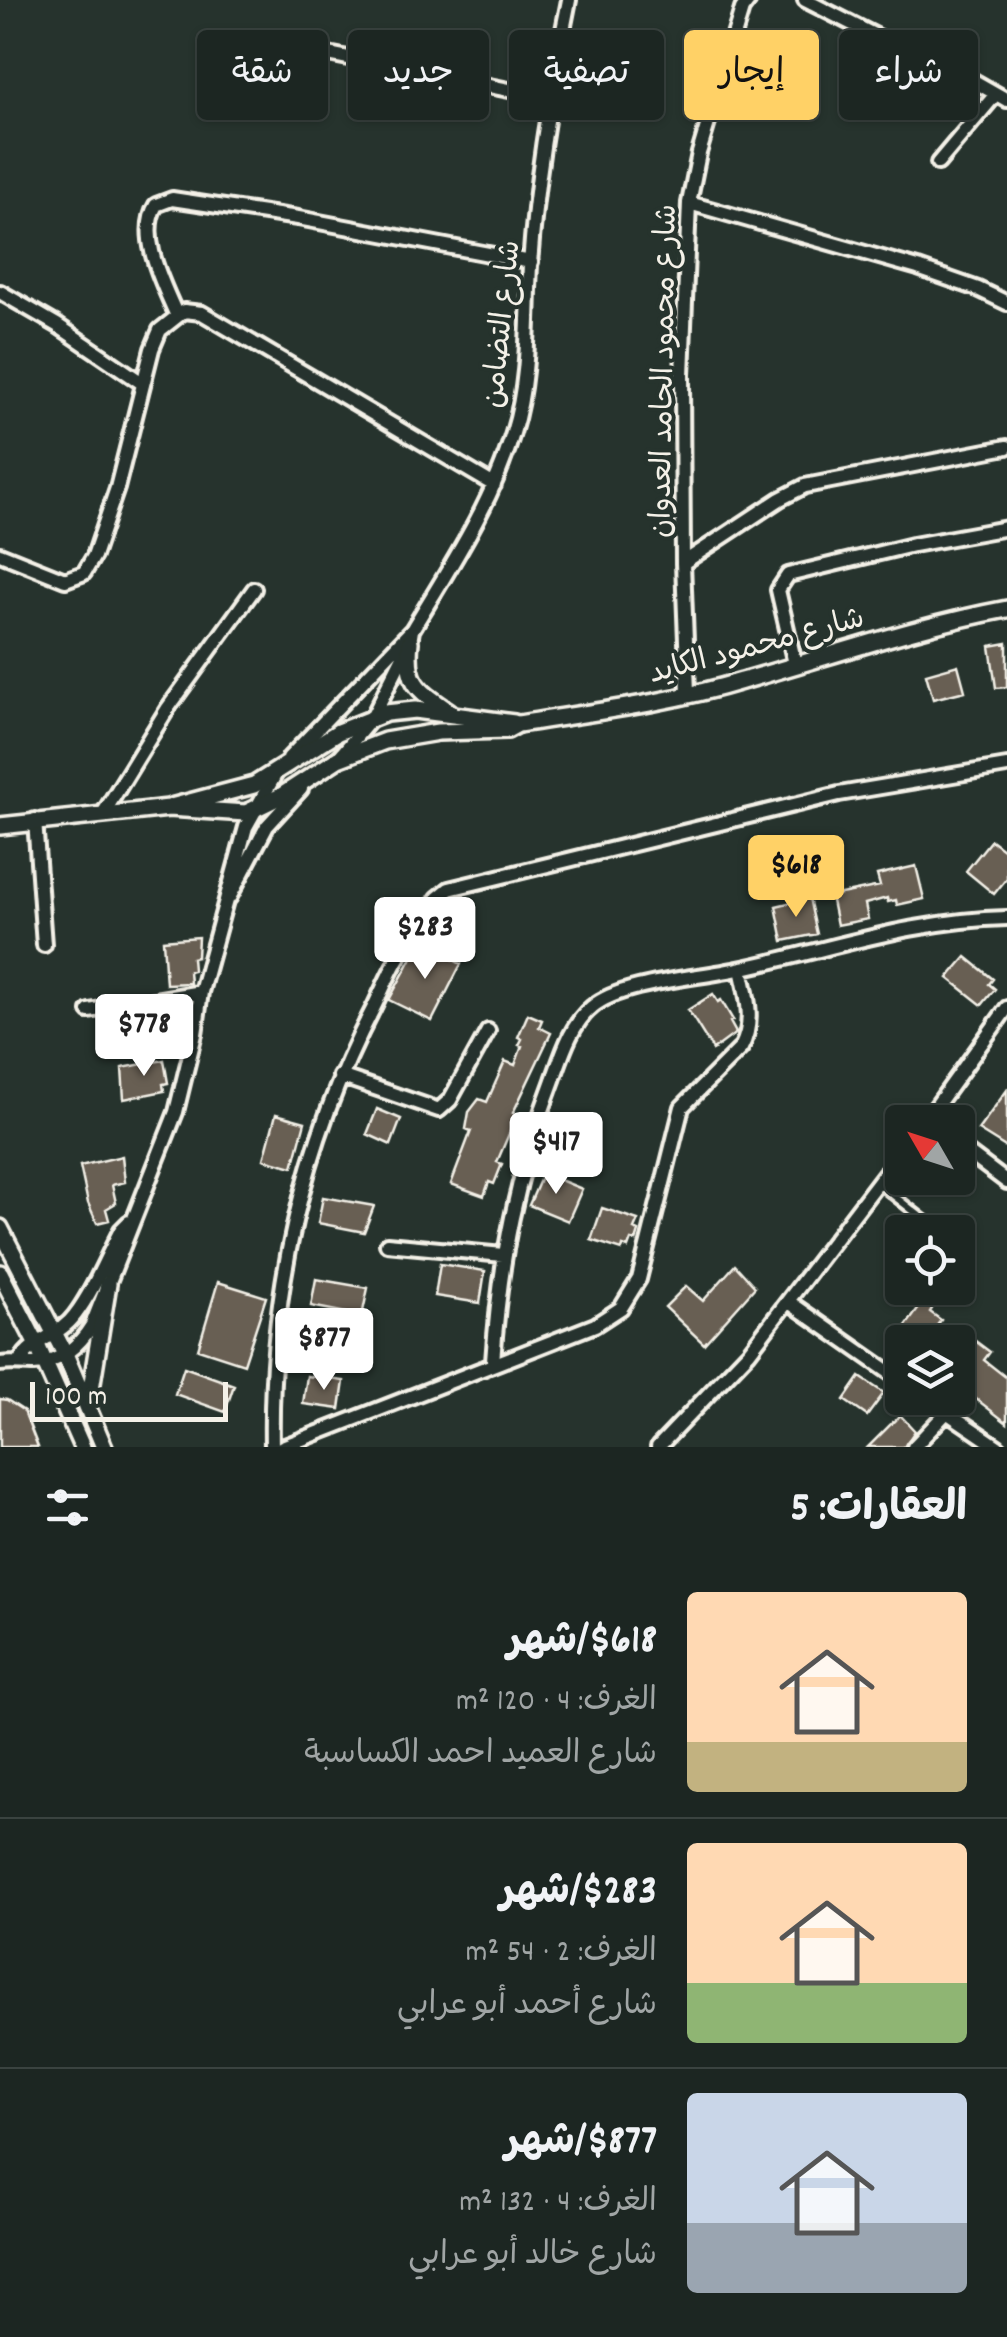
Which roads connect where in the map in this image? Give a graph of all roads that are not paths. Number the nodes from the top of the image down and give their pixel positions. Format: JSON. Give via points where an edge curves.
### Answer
{"nodes":[{"id":1,"x":569,"y":0,"type":"edge"},
{"id":2,"x":748,"y":0,"type":"edge"},
{"id":3,"x":805,"y":0,"type":"edge"},
{"id":4,"x":563,"y":30,"type":"edge"},
{"id":5,"x":328,"y":54,"type":"edge"},
{"id":6,"x":509,"y":90,"type":"edge"},
{"id":7,"x":1002,"y":97,"type":"edge"},
{"id":8,"x":546,"y":120,"type":"edge"},
{"id":9,"x":938,"y":163,"type":"dead end"},
{"id":10,"x":689,"y":203,"type":"junction"},
{"id":11,"x":530,"y":262,"type":"junction"},
{"id":12,"x":0,"y":292,"type":"edge"},
{"id":13,"x":1007,"y":303,"type":"edge"},
{"id":14,"x":176,"y":314,"type":"junction"},
{"id":15,"x":142,"y":382,"type":"junction"},
{"id":16,"x":1007,"y":447,"type":"edge"},
{"id":17,"x":494,"y":484,"type":"junction"},
{"id":18,"x":1007,"y":528,"type":"edge"},
{"id":19,"x":0,"y":554,"type":"edge"},
{"id":20,"x":683,"y":563,"type":"junction"},
{"id":21,"x":254,"y":589,"type":"dead end"},
{"id":22,"x":1007,"y":610,"type":"edge"},
{"id":23,"x":411,"y":636,"type":"junction"},
{"id":24,"x":795,"y":664,"type":"junction"},
{"id":25,"x":688,"y":693,"type":"junction"},
{"id":26,"x":453,"y":714,"type":"junction"},
{"id":27,"x":372,"y":718,"type":"junction"},
{"id":28,"x":518,"y":724,"type":"junction"},
{"id":29,"x":338,"y":759,"type":"junction"},
{"id":30,"x":1007,"y":766,"type":"edge"},
{"id":31,"x":275,"y":774,"type":"junction"},
{"id":32,"x":169,"y":808,"type":"junction"},
{"id":33,"x":253,"y":811,"type":"junction"},
{"id":34,"x":102,"y":814,"type":"junction"},
{"id":35,"x":35,"y":820,"type":"junction"},
{"id":36,"x":0,"y":823,"type":"edge"},
{"id":37,"x":228,"y":898,"type":"junction"},
{"id":38,"x":1007,"y":918,"type":"edge"},
{"id":39,"x":410,"y":938,"type":"junction"},
{"id":40,"x":455,"y":942,"type":"dead end"},
{"id":41,"x":44,"y":945,"type":"dead end"},
{"id":42,"x":741,"y":969,"type":"junction"},
{"id":43,"x":201,"y":992,"type":"junction"},
{"id":44,"x":1007,"y":1008,"type":"edge"},
{"id":45,"x":89,"y":1010,"type":"dead end"},
{"id":46,"x":488,"y":1031,"type":"dead end"},
{"id":47,"x":340,"y":1076,"type":"junction"},
{"id":48,"x":938,"y":1105,"type":"edge"},
{"id":49,"x":975,"y":1158,"type":"edge"},
{"id":50,"x":885,"y":1174,"type":"edge"},
{"id":51,"x":1007,"y":1182,"type":"edge"},
{"id":52,"x":878,"y":1183,"type":"junction"},
{"id":53,"x":918,"y":1215,"type":"edge"},
{"id":54,"x":131,"y":1220,"type":"junction"},
{"id":55,"x":0,"y":1228,"type":"edge"},
{"id":56,"x":387,"y":1244,"type":"dead end"},
{"id":57,"x":503,"y":1254,"type":"junction"},
{"id":58,"x":0,"y":1273,"type":"edge"},
{"id":59,"x":108,"y":1284,"type":"junction"},
{"id":60,"x":790,"y":1302,"type":"junction"},
{"id":61,"x":55,"y":1335,"type":"junction"},
{"id":62,"x":37,"y":1345,"type":"junction"},
{"id":63,"x":65,"y":1354,"type":"junction"},
{"id":64,"x":21,"y":1360,"type":"junction"},
{"id":65,"x":44,"y":1361,"type":"junction"},
{"id":66,"x":493,"y":1362,"type":"junction"},
{"id":67,"x":0,"y":1364,"type":"edge"},
{"id":68,"x":885,"y":1369,"type":"edge"},
{"id":69,"x":88,"y":1407,"type":"junction"},
{"id":70,"x":944,"y":1415,"type":"edge"},
{"id":71,"x":951,"y":1415,"type":"edge"},
{"id":72,"x":82,"y":1447,"type":"edge"},
{"id":73,"x":104,"y":1447,"type":"edge"},
{"id":74,"x":272,"y":1447,"type":"edge"},
{"id":75,"x":282,"y":1447,"type":"edge"},
{"id":76,"x":658,"y":1447,"type":"edge"},
{"id":77,"x":914,"y":1447,"type":"edge"},
{"id":78,"x":998,"y":1447,"type":"edge"}],
"edges":[{"from":1,"to":4,"type":"street","name":"شارع التضامن"},
{"from":2,"to":10,"type":"street","name":"شارع محمود الحامد العدوان"},
{"from":3,"to":7,"type":"street"},
{"from":5,"to":6,"type":"street"},
{"from":7,"to":9,"type":"street"},
{"from":8,"to":11,"type":"street","name":"شارع التضامن"},
{"from":10,"to":13,"type":"street","via":[[918,268]]},
{"from":10,"to":20,"type":"street","name":"شارع محمود الحامد العدوان"},
{"from":11,"to":14,"type":"street","via":[[172,198],[156,206],[150,223]]},
{"from":11,"to":17,"type":"street","name":"شارع التضامن","via":[[526,370]]},
{"from":12,"to":15,"type":"street"},
{"from":14,"to":15,"type":"street","via":[[160,330]]},
{"from":14,"to":17,"type":"street","via":[[202,314]]},
{"from":15,"to":19,"type":"street","via":[[118,488],[84,573],[65,580]]},
{"from":16,"to":20,"type":"street","via":[[805,486]]},
{"from":17,"to":23,"type":"street","name":"شارع التضامن"},
{"from":18,"to":24,"type":"street","via":[[788,575],[778,590]]},
{"from":20,"to":25,"type":"street","name":"شارع محمود الحامد العدوان"},
{"from":21,"to":34,"type":"street"},
{"from":22,"to":24,"type":"street","name":"شارع محمود الكايد"},
{"from":23,"to":26,"type":"street","via":[[414,684]]},
{"from":23,"to":27,"type":"street","name":"شارع التضامن"},
{"from":23,"to":31,"type":"street","name":"شارع التضامن"},
{"from":24,"to":25,"type":"street","name":"شارع محمود الكايد"},
{"from":25,"to":28,"type":"street","name":"شارع محمود الكايد"},
{"from":26,"to":27,"type":"street","name":"شارع محمود الكايد","via":[[415,710]]},
{"from":26,"to":28,"type":"street","name":"شارع محمود الكايد"},
{"from":27,"to":29,"type":"street","name":"شارع التضامن"},
{"from":27,"to":31,"type":"street","name":"شارع محمود الكايد","via":[[327,738]]},
{"from":28,"to":29,"type":"street","name":"شارع محمود الكايد","via":[[404,736]]},
{"from":29,"to":33,"type":"street","name":"شارع محمود الكايد"},
{"from":29,"to":37,"type":"street","name":"شارع التضامن","via":[[266,826]]},
{"from":30,"to":39,"type":"street","via":[[839,794],[450,889]]},
{"from":31,"to":32,"type":"street","name":"شارع محمود الكايد"},
{"from":31,"to":33,"type":"street","name":"شارع التضامن"},
{"from":32,"to":33,"type":"street","name":"شارع محمود الكايد"},
{"from":32,"to":34,"type":"street","name":"شارع محمود الكايد"},
{"from":33,"to":37,"type":"street","name":"شارع التضامن"},
{"from":34,"to":35,"type":"street","name":"شارع محمود الكايد"},
{"from":35,"to":36,"type":"street","name":"شارع محمود الكايد"},
{"from":35,"to":41,"type":"street"},
{"from":37,"to":43,"type":"street","name":"شارع التضامن"},
{"from":38,"to":42,"type":"street","via":[[925,924]]},
{"from":39,"to":40,"type":"street","via":[[435,930]]},
{"from":39,"to":47,"type":"street"},
{"from":42,"to":57,"type":"street","via":[[616,993],[582,1017],[535,1127]]},
{"from":42,"to":66,"type":"street","via":[[747,1036],[682,1108],[630,1296],[595,1324]]},
{"from":43,"to":45,"type":"street"},
{"from":43,"to":54,"type":"street","name":"شارع التضامن","via":[[176,1112]]},
{"from":44,"to":48,"type":"street"},
{"from":46,"to":47,"type":"street","via":[[439,1110]]},
{"from":47,"to":74,"type":"street","via":[[300,1197],[286,1266],[272,1370]]},
{"from":49,"to":51,"type":"street"},
{"from":50,"to":52,"type":"street"},
{"from":52,"to":53,"type":"lane"},
{"from":52,"to":60,"type":"street"},
{"from":54,"to":59,"type":"street","name":"شارع التضامن"},
{"from":54,"to":61,"type":"street","name":"شارع التضامن","via":[[75,1316]]},
{"from":55,"to":61,"type":"street"},
{"from":56,"to":57,"type":"street"},
{"from":57,"to":66,"type":"street"},
{"from":58,"to":62,"type":"street"},
{"from":59,"to":63,"type":"street","name":"شارع التضامن","via":[[86,1334]]},
{"from":59,"to":69,"type":"street"},
{"from":60,"to":68,"type":"street"},
{"from":60,"to":76,"type":"street"},
{"from":61,"to":62,"type":"street","name":"شارع التضامن"},
{"from":61,"to":63,"type":"street"},
{"from":62,"to":64,"type":"street","name":"شارع التضامن"},
{"from":62,"to":65,"type":"street"},
{"from":63,"to":65,"type":"street"},
{"from":63,"to":69,"type":"street"},
{"from":64,"to":65,"type":"street"},
{"from":64,"to":67,"type":"street"},
{"from":65,"to":72,"type":"street"},
{"from":66,"to":75,"type":"street"},
{"from":69,"to":73,"type":"street"},
{"from":70,"to":77,"type":"street"},
{"from":71,"to":78,"type":"street"}]}
